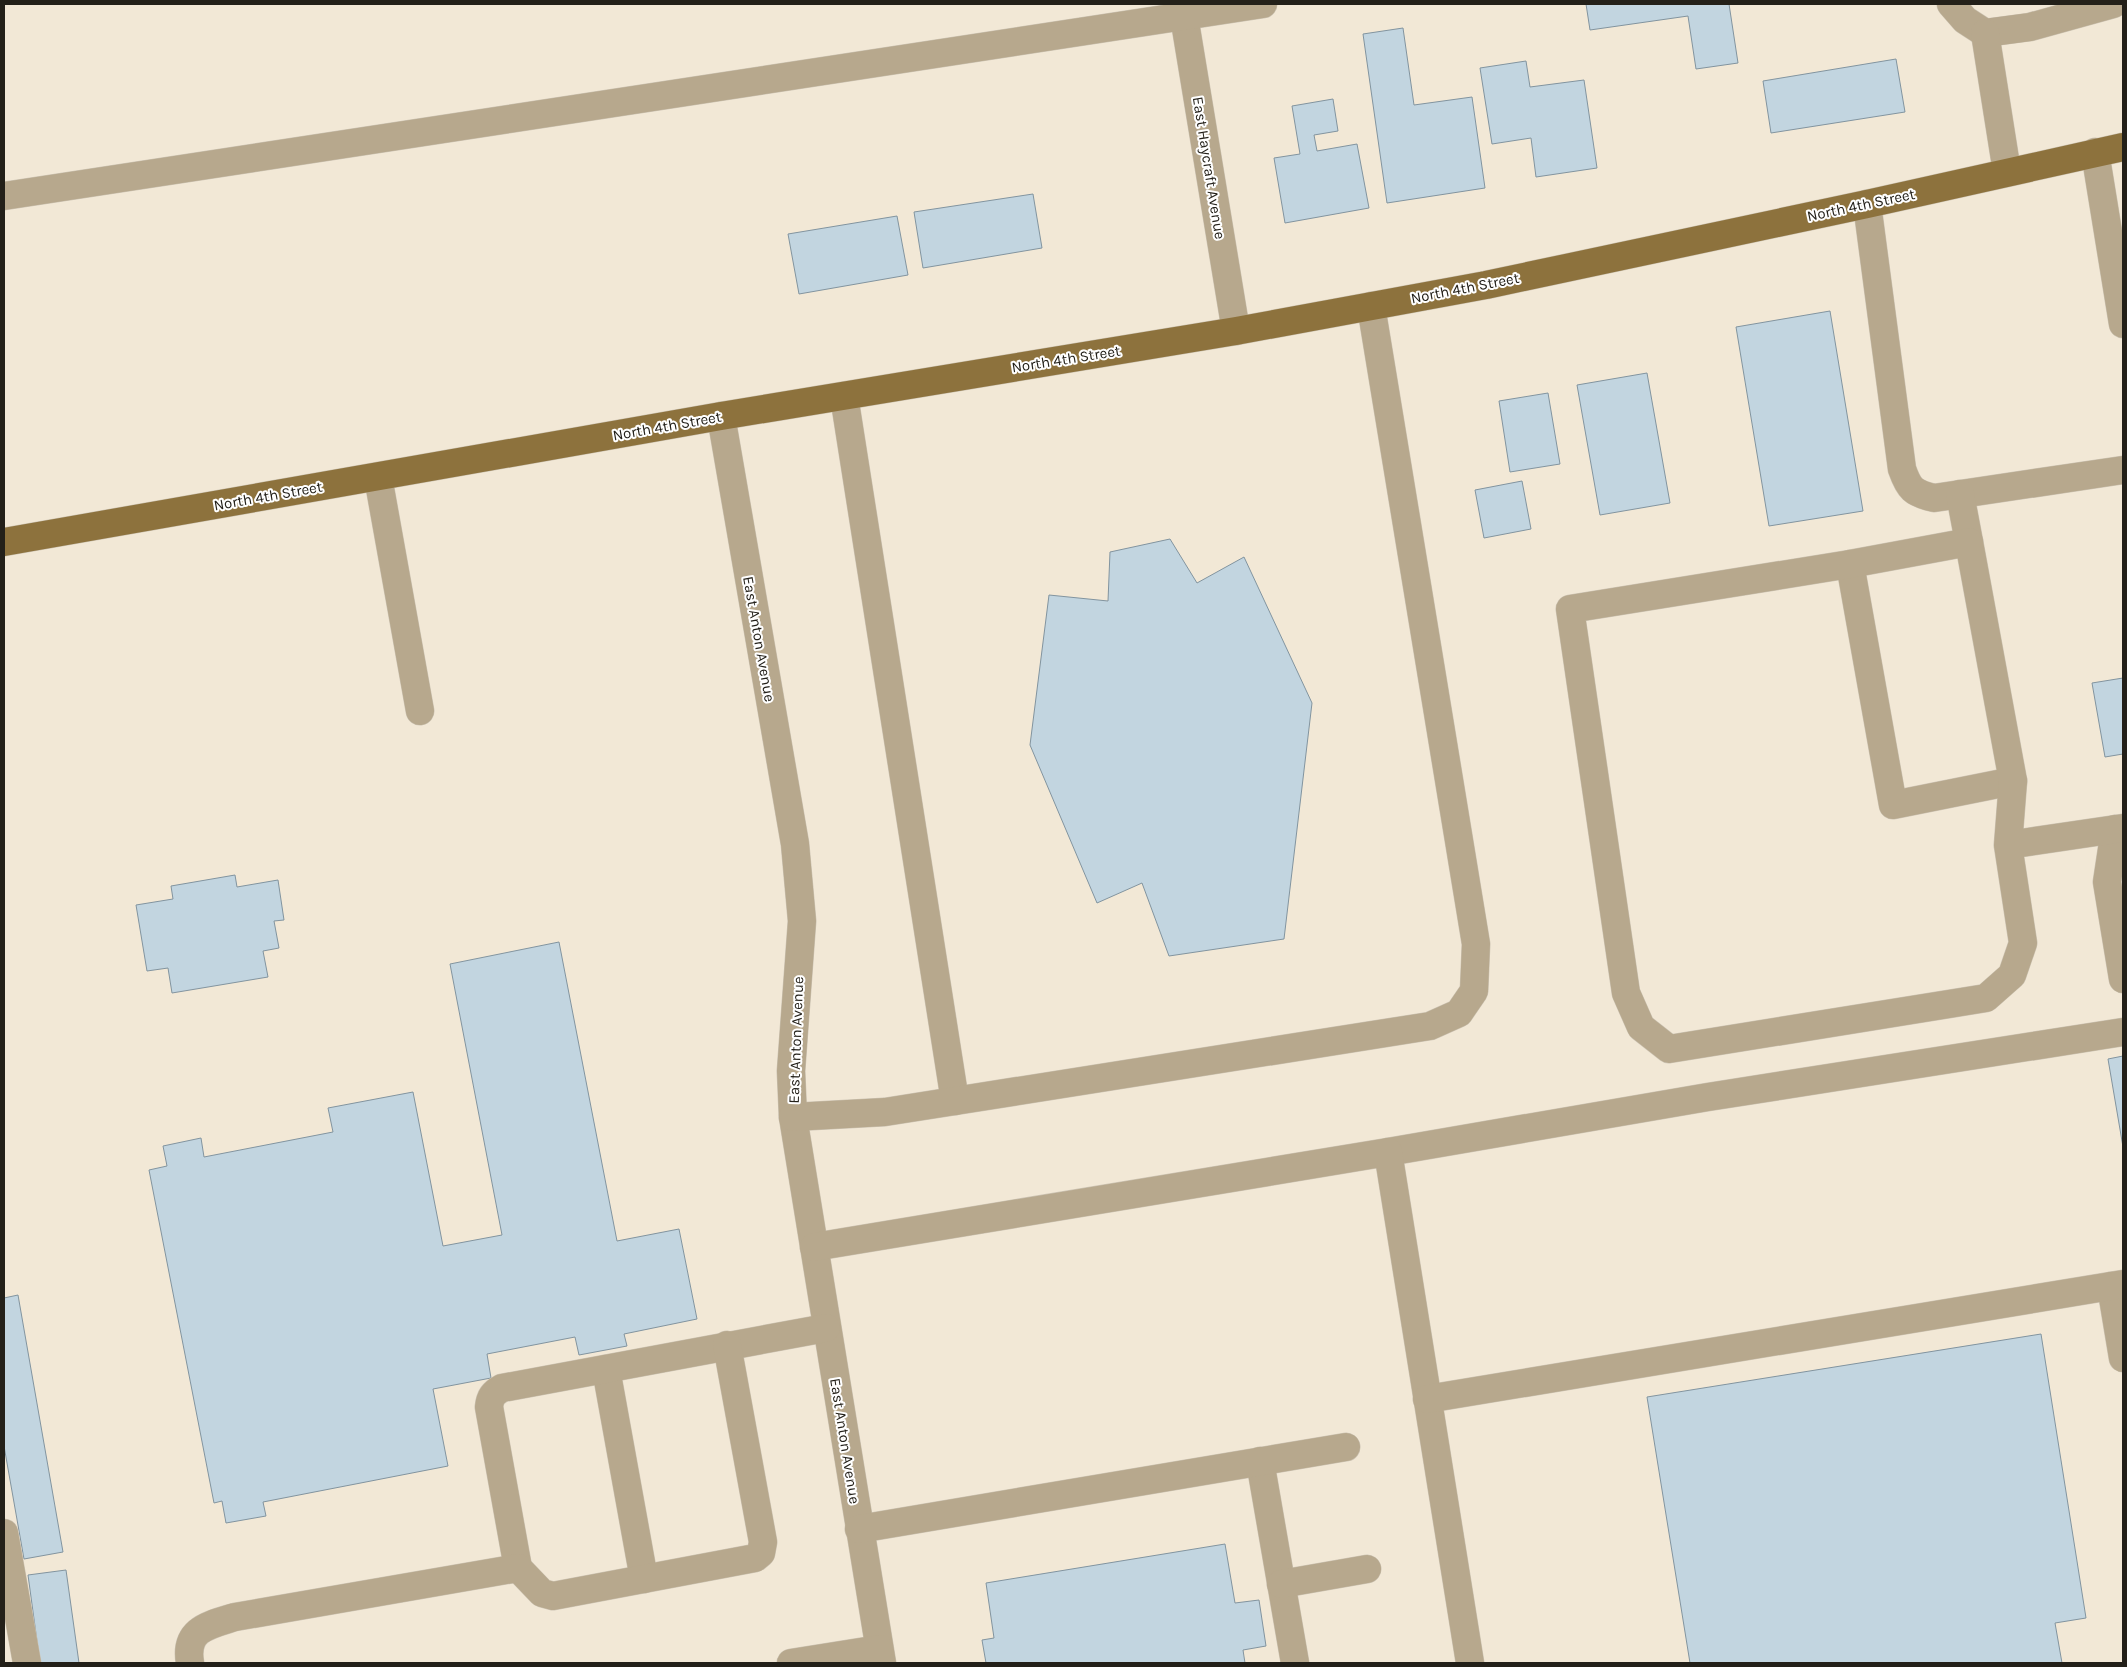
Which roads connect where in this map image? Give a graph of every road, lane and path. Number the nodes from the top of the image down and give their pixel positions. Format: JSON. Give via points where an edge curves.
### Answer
{"nodes":[{"id":1,"x":1263,"y":4,"type":"edge"},
{"id":2,"x":1951,"y":4,"type":"edge"},
{"id":3,"x":2113,"y":4,"type":"edge"},
{"id":4,"x":1183,"y":10,"type":"edge"},
{"id":5,"x":1984,"y":33,"type":"junction"},
{"id":6,"x":2123,"y":147,"type":"edge"},
{"id":7,"x":2095,"y":152,"type":"junction"},
{"id":8,"x":2007,"y":172,"type":"junction"},
{"id":9,"x":4,"y":196,"type":"edge"},
{"id":10,"x":1867,"y":204,"type":"junction"},
{"id":11,"x":1371,"y":306,"type":"junction"},
{"id":12,"x":2123,"y":324,"type":"edge"},
{"id":13,"x":1236,"y":332,"type":"junction"},
{"id":14,"x":844,"y":396,"type":"junction"},
{"id":15,"x":721,"y":416,"type":"junction"},
{"id":16,"x":2123,"y":470,"type":"edge"},
{"id":17,"x":378,"y":477,"type":"junction"},
{"id":18,"x":1960,"y":494,"type":"junction"},
{"id":19,"x":4,"y":542,"type":"edge"},
{"id":20,"x":1969,"y":542,"type":"junction"},
{"id":21,"x":1850,"y":564,"type":"junction"},
{"id":22,"x":420,"y":710,"type":"dead end"},
{"id":23,"x":2013,"y":781,"type":"junction"},
{"id":24,"x":2119,"y":829,"type":"edge"},
{"id":25,"x":2008,"y":845,"type":"junction"},
{"id":26,"x":2123,"y":979,"type":"edge"},
{"id":27,"x":2123,"y":1032,"type":"edge"},
{"id":28,"x":955,"y":1101,"type":"junction"},
{"id":29,"x":793,"y":1117,"type":"junction"},
{"id":30,"x":1388,"y":1152,"type":"junction"},
{"id":31,"x":814,"y":1247,"type":"junction"},
{"id":32,"x":2117,"y":1285,"type":"edge"},
{"id":33,"x":826,"y":1328,"type":"junction"},
{"id":34,"x":727,"y":1345,"type":"junction"},
{"id":35,"x":2123,"y":1358,"type":"edge"},
{"id":36,"x":606,"y":1369,"type":"junction"},
{"id":37,"x":1427,"y":1399,"type":"junction"},
{"id":38,"x":1346,"y":1447,"type":"dead end"},
{"id":39,"x":1260,"y":1461,"type":"junction"},
{"id":40,"x":860,"y":1528,"type":"junction"},
{"id":41,"x":4,"y":1533,"type":"edge"},
{"id":42,"x":518,"y":1568,"type":"junction"},
{"id":43,"x":1367,"y":1569,"type":"dead end"},
{"id":44,"x":644,"y":1579,"type":"junction"},
{"id":45,"x":1281,"y":1584,"type":"junction"},
{"id":46,"x":880,"y":1656,"type":"edge"},
{"id":47,"x":27,"y":1663,"type":"edge"},
{"id":48,"x":190,"y":1663,"type":"edge"},
{"id":49,"x":792,"y":1663,"type":"edge"},
{"id":50,"x":1295,"y":1663,"type":"edge"},
{"id":51,"x":1470,"y":1663,"type":"edge"}],
"edges":[{"from":1,"to":4,"type":"street"},
{"from":2,"to":5,"type":"street","via":[[1965,20]]},
{"from":3,"to":5,"type":"street","via":[[2030,26]]},
{"from":4,"to":9,"type":"street"},
{"from":4,"to":13,"type":"street","name":"East Haycraft Avenue"},
{"from":5,"to":8,"type":"street"},
{"from":6,"to":7,"type":"main road","name":"North 4th Street"},
{"from":7,"to":8,"type":"main road","name":"North 4th Street"},
{"from":7,"to":12,"type":"street"},
{"from":8,"to":10,"type":"main road","name":"North 4th Street"},
{"from":10,"to":11,"type":"main road","name":"North 4th Street","via":[[1486,285]]},
{"from":10,"to":18,"type":"street","via":[[1902,469],[1908,484],[1917,494],[1934,498]]},
{"from":11,"to":13,"type":"main road","name":"North 4th Street"},
{"from":11,"to":28,"type":"street","via":[[1476,944],[1474,991],[1459,1012],[1430,1026]]},
{"from":13,"to":14,"type":"main road","name":"North 4th Street"},
{"from":14,"to":15,"type":"main road","name":"North 4th Street"},
{"from":14,"to":28,"type":"street"},
{"from":15,"to":17,"type":"main road","name":"North 4th Street"},
{"from":15,"to":29,"type":"street","name":"East Anton Avenue","via":[[795,844],[802,921],[791,1071]]},
{"from":16,"to":18,"type":"street"},
{"from":17,"to":19,"type":"main road","name":"North 4th Street"},
{"from":17,"to":22,"type":"street"},
{"from":18,"to":20,"type":"street"},
{"from":20,"to":21,"type":"street"},
{"from":20,"to":23,"type":"street"},
{"from":21,"to":23,"type":"street","via":[[1893,805]]},
{"from":21,"to":25,"type":"street","via":[[1570,609],[1626,993],[1641,1027],[1669,1049],[1986,998],[2012,975],[2023,943]]},
{"from":23,"to":25,"type":"street"},
{"from":24,"to":25,"type":"street"},
{"from":24,"to":26,"type":"street","via":[[2107,882]]},
{"from":27,"to":30,"type":"street"},
{"from":28,"to":29,"type":"street","via":[[885,1112]]},
{"from":29,"to":31,"type":"street","name":"East Anton Avenue"},
{"from":30,"to":31,"type":"street"},
{"from":30,"to":37,"type":"street"},
{"from":31,"to":33,"type":"street","name":"East Anton Avenue"},
{"from":32,"to":35,"type":"street"},
{"from":32,"to":37,"type":"street"},
{"from":33,"to":34,"type":"street"},
{"from":33,"to":40,"type":"street","name":"East Anton Avenue"},
{"from":34,"to":36,"type":"street"},
{"from":34,"to":44,"type":"street","via":[[763,1542],[761,1553],[755,1558]]},
{"from":36,"to":42,"type":"street","via":[[502,1388],[493,1393],[490,1400]]},
{"from":36,"to":44,"type":"street"},
{"from":37,"to":51,"type":"street"},
{"from":38,"to":39,"type":"street"},
{"from":39,"to":40,"type":"street"},
{"from":39,"to":45,"type":"street"},
{"from":40,"to":46,"type":"street","name":"East Anton Avenue"},
{"from":41,"to":47,"type":"street"},
{"from":42,"to":44,"type":"street","via":[[542,1593],[552,1596]]},
{"from":42,"to":48,"type":"street","via":[[235,1617],[205,1626],[192,1637],[188,1654]]},
{"from":43,"to":45,"type":"street"},
{"from":45,"to":50,"type":"street"},
{"from":46,"to":49,"type":"street"}]}
